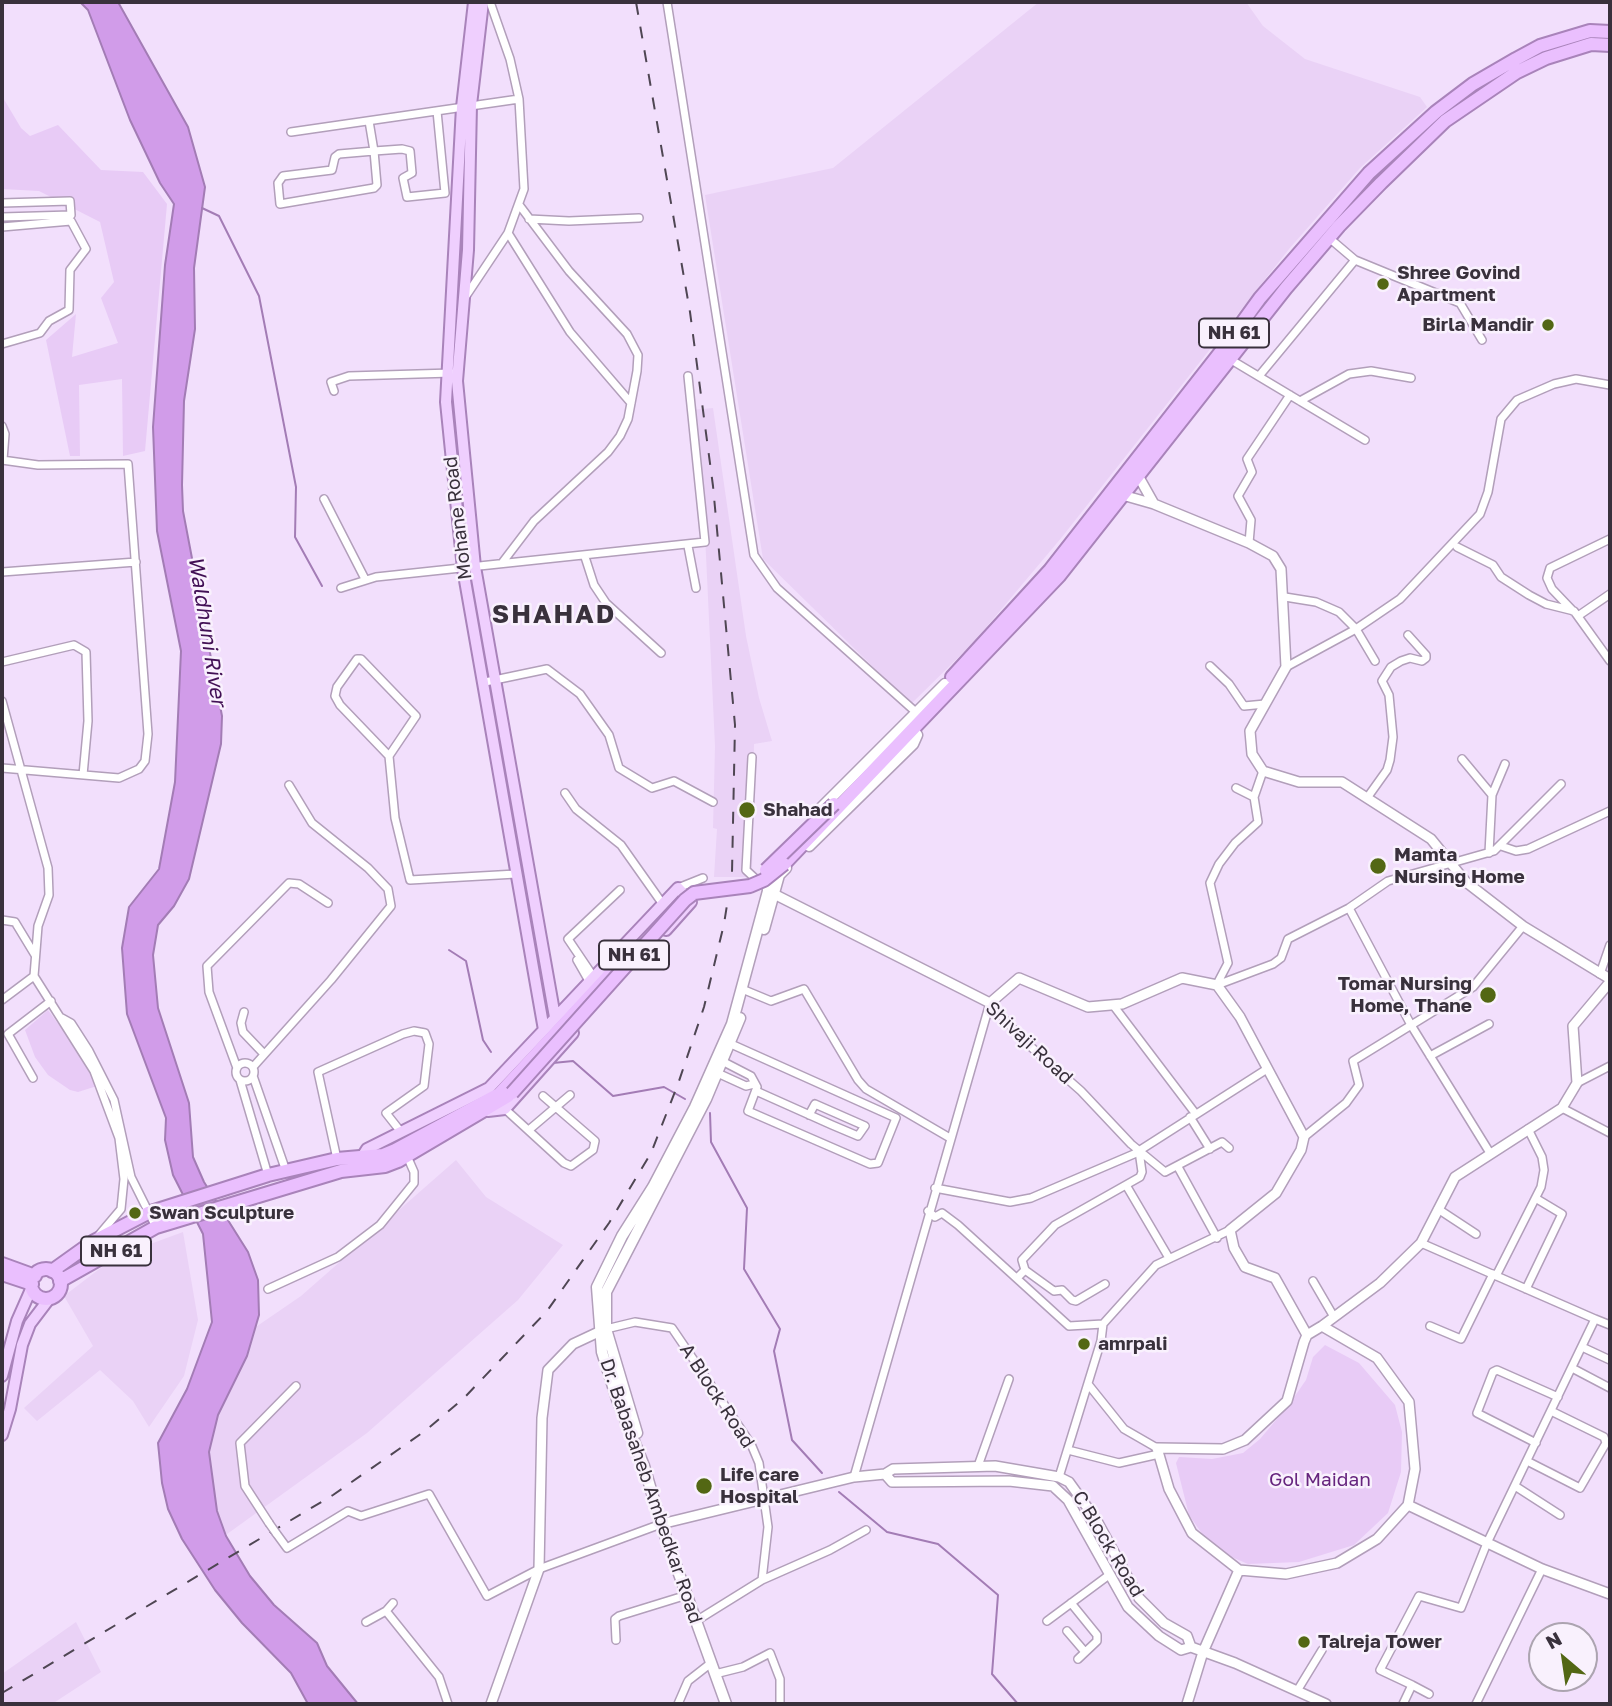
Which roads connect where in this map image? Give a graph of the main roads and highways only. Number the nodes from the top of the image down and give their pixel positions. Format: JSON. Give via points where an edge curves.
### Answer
{"nodes":[{"id":1,"x":474,"y":2,"type":"edge"},
{"id":2,"x":483,"y":2,"type":"edge"},
{"id":3,"x":1610,"y":32,"type":"edge"},
{"id":4,"x":1610,"y":45,"type":"edge"},
{"id":5,"x":466,"y":106,"type":"junction"},
{"id":6,"x":462,"y":242,"type":"junction"},
{"id":7,"x":1281,"y":284,"type":"junction"},
{"id":8,"x":452,"y":373,"type":"junction"},
{"id":9,"x":1001,"y":628,"type":"junction"},
{"id":10,"x":490,"y":682,"type":"junction"},
{"id":11,"x":917,"y":713,"type":"junction"},
{"id":12,"x":913,"y":729,"type":"junction"},
{"id":13,"x":893,"y":746,"type":"junction"},
{"id":14,"x":771,"y":893,"type":"junction"},
{"id":15,"x":745,"y":990,"type":"junction"},
{"id":16,"x":555,"y":1017,"type":"junction"},
{"id":17,"x":544,"y":1030,"type":"junction"},
{"id":18,"x":720,"y":1060,"type":"junction"},
{"id":19,"x":502,"y":1101,"type":"junction"},
{"id":20,"x":364,"y":1162,"type":"junction"},
{"id":21,"x":2,"y":1264,"type":"edge"},
{"id":22,"x":2,"y":1274,"type":"edge"},
{"id":23,"x":56,"y":1276,"type":"junction"},
{"id":24,"x":33,"y":1282,"type":"junction"},
{"id":25,"x":48,"y":1299,"type":"junction"},
{"id":26,"x":2,"y":1376,"type":"edge"},
{"id":27,"x":2,"y":1435,"type":"edge"},
{"id":28,"x":664,"y":1523,"type":"junction"},
{"id":29,"x":699,"y":1620,"type":"junction"},
{"id":30,"x":718,"y":1673,"type":"junction"},
{"id":31,"x":729,"y":1704,"type":"edge"}],
"edges":[{"from":1,"to":5,"type":"main road","name":"Mohane Road"},
{"from":2,"to":5,"type":"main road","name":"Mohane Road"},
{"from":3,"to":7,"type":"highway","number":"NH 61","via":[[1590,31],[1540,46],[1473,84],[1436,112],[1369,173],[1318,230]]},
{"from":4,"to":7,"type":"highway","number":"NH 61","via":[[1591,44],[1546,58],[1445,121]]},
{"from":5,"to":6,"type":"main road","name":"Mohane Road"},
{"from":6,"to":8,"type":"main road","name":"Mohane Road"},
{"from":6,"to":8,"type":"main road","name":"Mohane Road","via":[[465,297]]},
{"from":7,"to":9,"type":"highway","number":"NH 61","via":[[1117,493]]},
{"from":8,"to":10,"type":"main road","name":"Mohane Road"},
{"from":8,"to":10,"type":"main road","name":"Mohane Road","via":[[452,475],[463,569]]},
{"from":9,"to":11,"type":"highway","number":"NH 61"},
{"from":9,"to":12,"type":"highway","number":"NH 61"},
{"from":10,"to":16,"type":"main road","name":"Mohane Road"},
{"from":10,"to":17,"type":"main road","name":"Mohane Road","via":[[516,874]]},
{"from":11,"to":13,"type":"highway","number":"NH 61"},
{"from":11,"to":14,"type":"main road","via":[[769,862]]},
{"from":12,"to":13,"type":"highway","number":"NH 61"},
{"from":12,"to":14,"type":"main road","via":[[917,735],[913,744],[779,875]]},
{"from":13,"to":19,"type":"highway","number":"NH 61","bridge":true,"via":[[764,872],[687,890]]},
{"from":14,"to":15,"type":"main road","name":"Dr. Babasaheb Ambedkar Road"},
{"from":15,"to":18,"type":"main road","name":"Dr. Babasaheb Ambedkar Road"},
{"from":15,"to":18,"type":"main road","name":"Dr. Babasaheb Ambedkar Road","via":[[731,1044]]},
{"from":16,"to":17,"type":"main road"},
{"from":16,"to":19,"type":"main road","via":[[678,888],[691,899],[547,1064]]},
{"from":17,"to":20,"type":"main road","via":[[489,1088],[367,1149]]},
{"from":18,"to":28,"type":"main road","name":"Dr. Babasaheb Ambedkar Road","via":[[695,1114],[597,1287],[602,1352]]},
{"from":19,"to":20,"type":"highway","number":"NH 61"},
{"from":19,"to":20,"type":"highway","number":"NH 61","via":[[385,1166]]},
{"from":20,"to":23,"type":"highway","number":"NH 61","via":[[172,1221]]},
{"from":20,"to":23,"type":"highway","number":"NH 61","via":[[337,1159],[286,1171],[148,1213],[94,1241]]},
{"from":21,"to":24,"type":"highway"},
{"from":22,"to":24,"type":"highway"},
{"from":23,"to":24,"type":"highway","via":[[42,1270]]},
{"from":23,"to":25,"type":"highway","via":[[59,1291]]},
{"from":24,"to":25,"type":"highway","via":[[36,1295]]},
{"from":24,"to":26,"type":"main road"},
{"from":25,"to":27,"type":"main road","via":[[22,1345]]},
{"from":28,"to":29,"type":"main road","name":"Dr. Babasaheb Ambedkar Road"},
{"from":28,"to":29,"type":"main road","name":"Dr. Babasaheb Ambedkar Road"},
{"from":29,"to":30,"type":"main road","name":"Dr. Babasaheb Ambedkar Road"},
{"from":29,"to":30,"type":"main road","name":"Dr. Babasaheb Ambedkar Road"},
{"from":30,"to":31,"type":"main road","name":"Dr. Babasaheb Ambedkar Road"}]}
